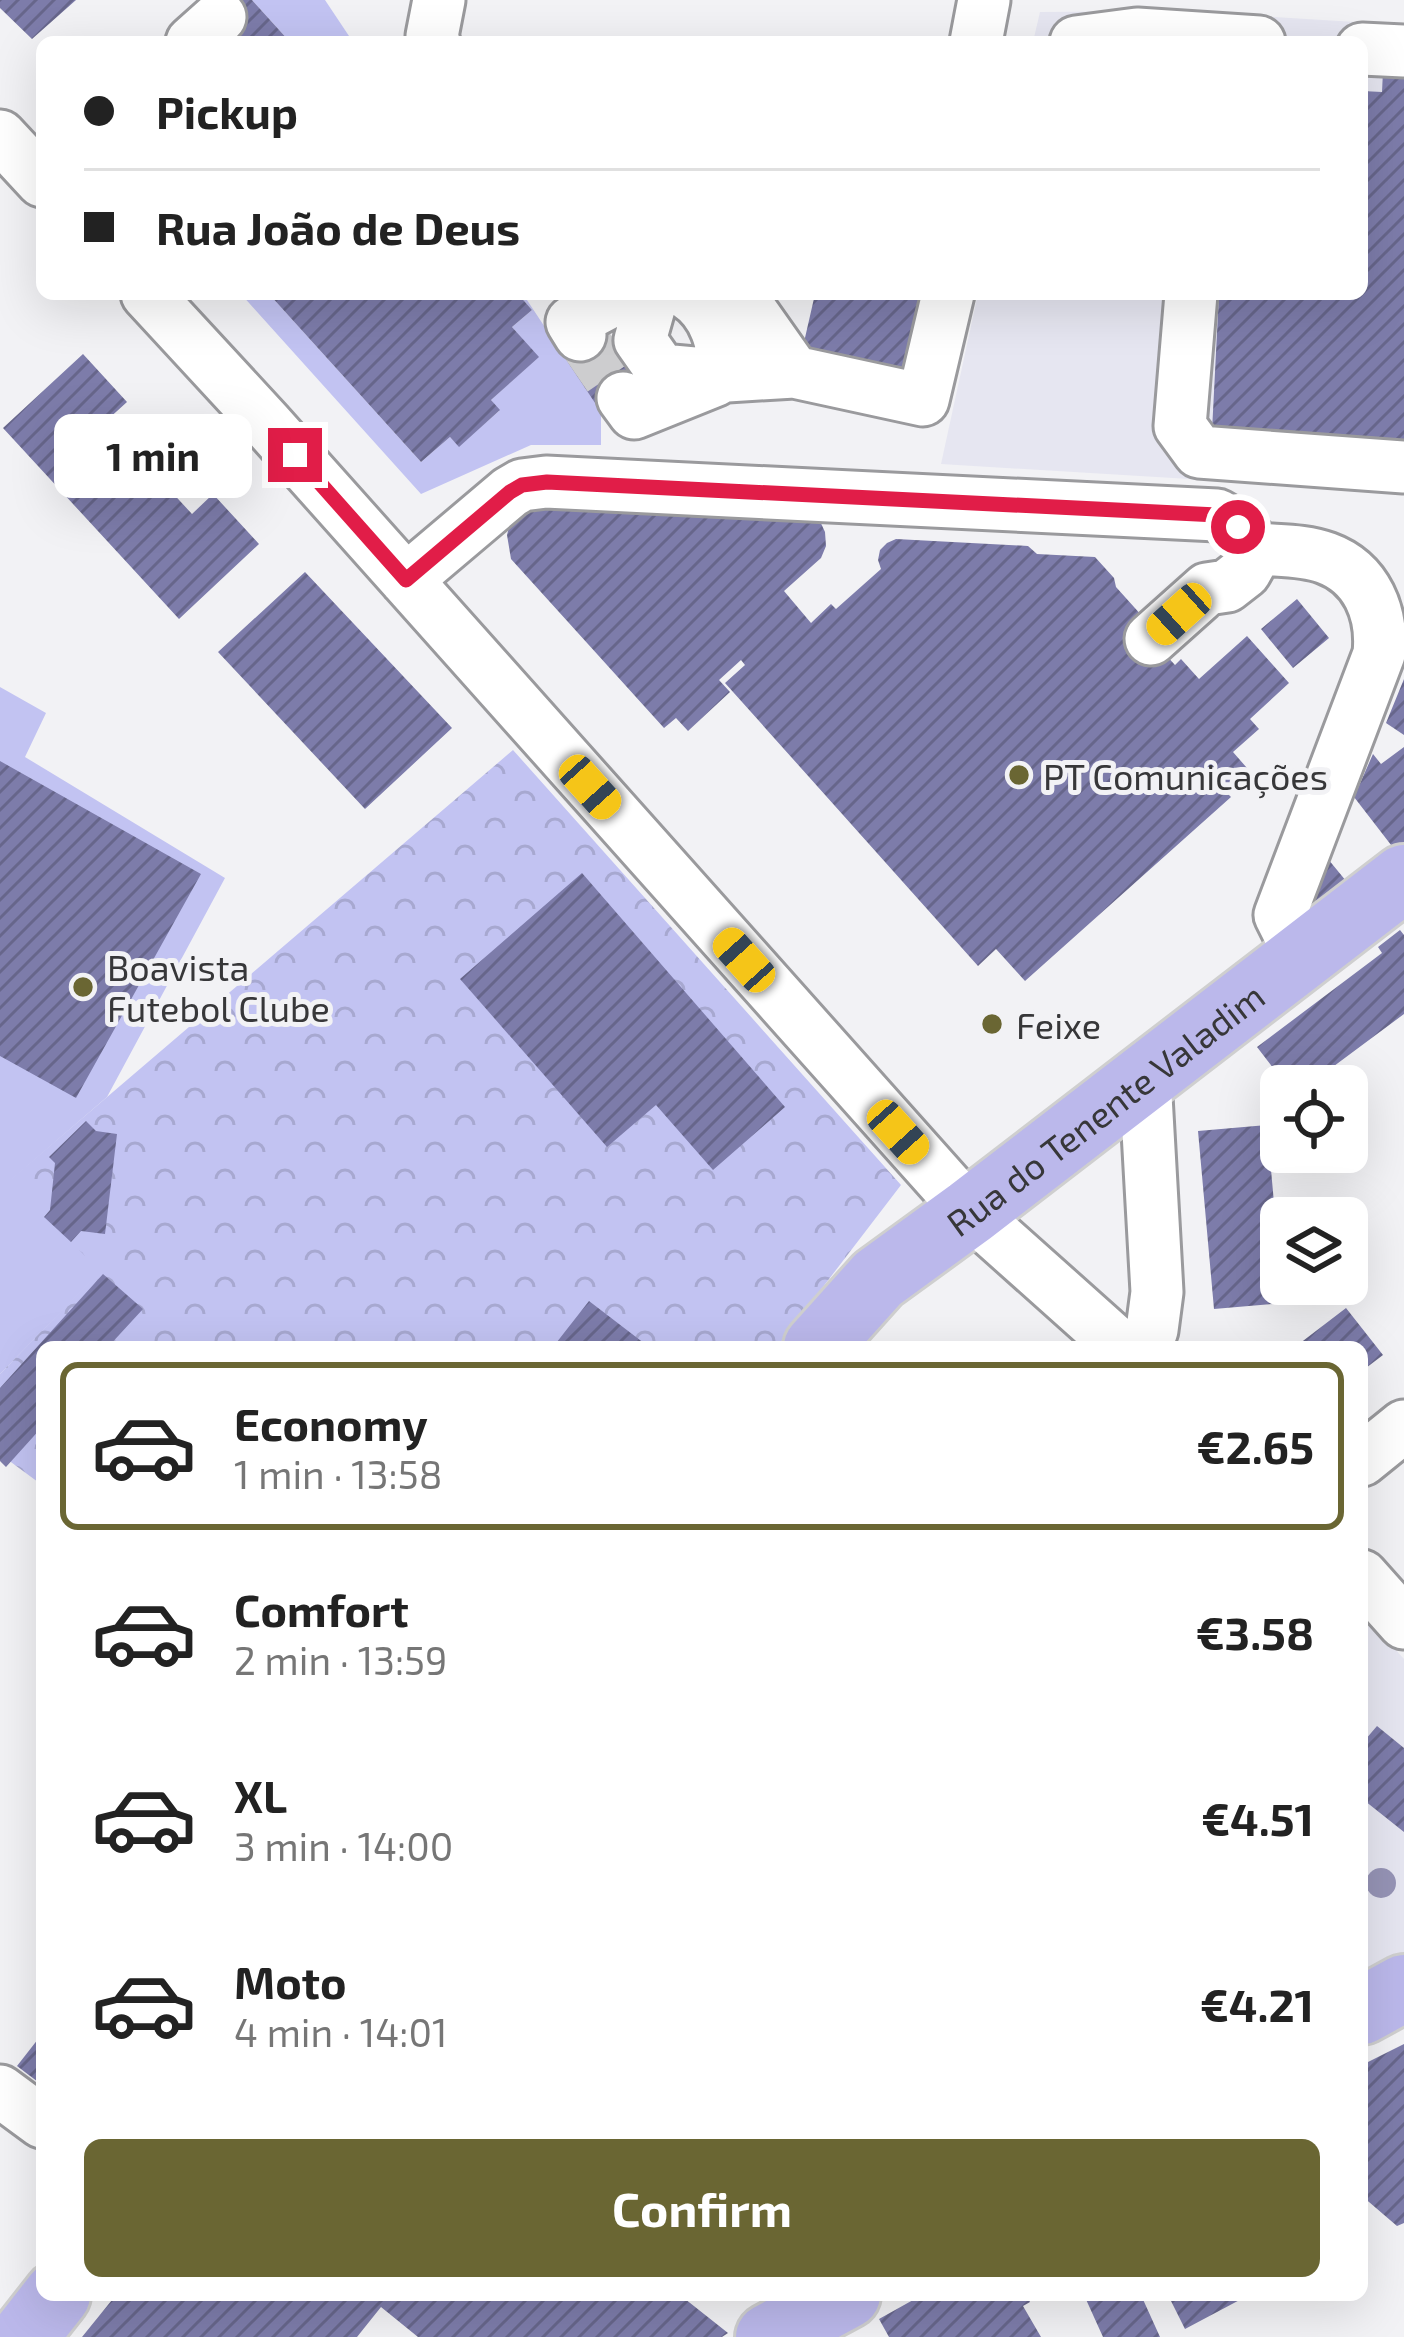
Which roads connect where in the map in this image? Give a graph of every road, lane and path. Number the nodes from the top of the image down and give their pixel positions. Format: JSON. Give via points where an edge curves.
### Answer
{"nodes":[{"id":1,"x":439,"y":0,"type":"edge"},
{"id":2,"x":984,"y":0,"type":"edge"},
{"id":3,"x":1083,"y":0,"type":"edge"},
{"id":4,"x":432,"y":36,"type":"edge"},
{"id":5,"x":977,"y":36,"type":"edge"},
{"id":6,"x":1077,"y":36,"type":"edge"},
{"id":7,"x":1122,"y":36,"type":"edge"},
{"id":8,"x":1168,"y":36,"type":"edge"},
{"id":9,"x":1368,"y":49,"type":"edge"},
{"id":10,"x":1404,"y":51,"type":"edge"},
{"id":11,"x":0,"y":136,"type":"edge"},
{"id":12,"x":36,"y":170,"type":"edge"},
{"id":13,"x":152,"y":300,"type":"edge"},
{"id":14,"x":614,"y":300,"type":"edge"},
{"id":15,"x":657,"y":300,"type":"edge"},
{"id":16,"x":697,"y":300,"type":"edge"},
{"id":17,"x":744,"y":300,"type":"edge"},
{"id":18,"x":947,"y":300,"type":"edge"},
{"id":19,"x":1153,"y":300,"type":"edge"},
{"id":20,"x":1189,"y":317,"type":"edge"},
{"id":21,"x":580,"y":335,"type":"dead end"},
{"id":22,"x":794,"y":372,"type":"junction"},
{"id":23,"x":727,"y":376,"type":"junction"},
{"id":24,"x":623,"y":398,"type":"dead end"},
{"id":25,"x":1404,"y":467,"type":"edge"},
{"id":26,"x":1242,"y":567,"type":"junction"},
{"id":27,"x":406,"y":580,"type":"junction"},
{"id":28,"x":1160,"y":650,"type":"dead end"},
{"id":29,"x":1404,"y":878,"type":"edge"},
{"id":30,"x":1301,"y":958,"type":"junction"},
{"id":31,"x":1145,"y":1078,"type":"junction"},
{"id":32,"x":970,"y":1213,"type":"junction"},
{"id":33,"x":822,"y":1341,"type":"edge"},
{"id":34,"x":1114,"y":1341,"type":"edge"},
{"id":35,"x":1147,"y":1341,"type":"edge"},
{"id":36,"x":1404,"y":1426,"type":"edge"},
{"id":37,"x":1368,"y":1455,"type":"edge"},
{"id":38,"x":1368,"y":1583,"type":"edge"},
{"id":39,"x":1404,"y":1623,"type":"edge"},
{"id":40,"x":1404,"y":1988,"type":"edge"},
{"id":41,"x":1368,"y":2008,"type":"edge"},
{"id":42,"x":0,"y":2091,"type":"edge"},
{"id":43,"x":36,"y":2118,"type":"edge"},
{"id":44,"x":52,"y":2301,"type":"edge"},
{"id":45,"x":836,"y":2301,"type":"edge"},
{"id":46,"x":24,"y":2337,"type":"edge"},
{"id":47,"x":769,"y":2337,"type":"edge"}],
"edges":[{"from":1,"to":4,"type":"street"},
{"from":2,"to":5,"type":"street"},
{"from":3,"to":6,"type":"street"},
{"from":7,"to":8,"type":"street"},
{"from":9,"to":10,"type":"street"},
{"from":11,"to":12,"type":"street"},
{"from":13,"to":27,"type":"street"},
{"from":14,"to":21,"type":"street","via":[[572,322]]},
{"from":15,"to":23,"type":"street","via":[[662,326],[686,356]]},
{"from":16,"to":23,"type":"street","via":[[720,331]]},
{"from":17,"to":22,"type":"street"},
{"from":18,"to":22,"type":"street","via":[[923,400]]},
{"from":19,"to":20,"type":"street","via":[[1161,326]]},
{"from":20,"to":25,"type":"street","via":[[1180,426],[1199,452]]},
{"from":22,"to":23,"type":"street"},
{"from":23,"to":24,"type":"street","via":[[634,413]]},
{"from":26,"to":27,"type":"street","via":[[1238,527],[1217,515],[547,482],[510,492]]},
{"from":26,"to":28,"type":"street","via":[[1207,589]]},
{"from":26,"to":30,"type":"street","via":[[1324,557],[1358,580],[1378,614],[1378,654],[1280,914]]},
{"from":27,"to":32,"type":"street"},
{"from":29,"to":30,"type":"main road","name":"Rua do Tenente Valadim"},
{"from":30,"to":31,"type":"main road","name":"Rua do Tenente Valadim"},
{"from":31,"to":32,"type":"main road","name":"Rua do Tenente Valadim"},
{"from":31,"to":35,"type":"street","via":[[1156,1292]]},
{"from":32,"to":33,"type":"main road","name":"Rua do Tenente Valadim","via":[[878,1279]]},
{"from":32,"to":34,"type":"street"},
{"from":36,"to":37,"type":"street"},
{"from":38,"to":39,"type":"street"},
{"from":40,"to":41,"type":"main road"},
{"from":42,"to":43,"type":"street"},
{"from":44,"to":46,"type":"main road"},
{"from":45,"to":47,"type":"main road"}]}
